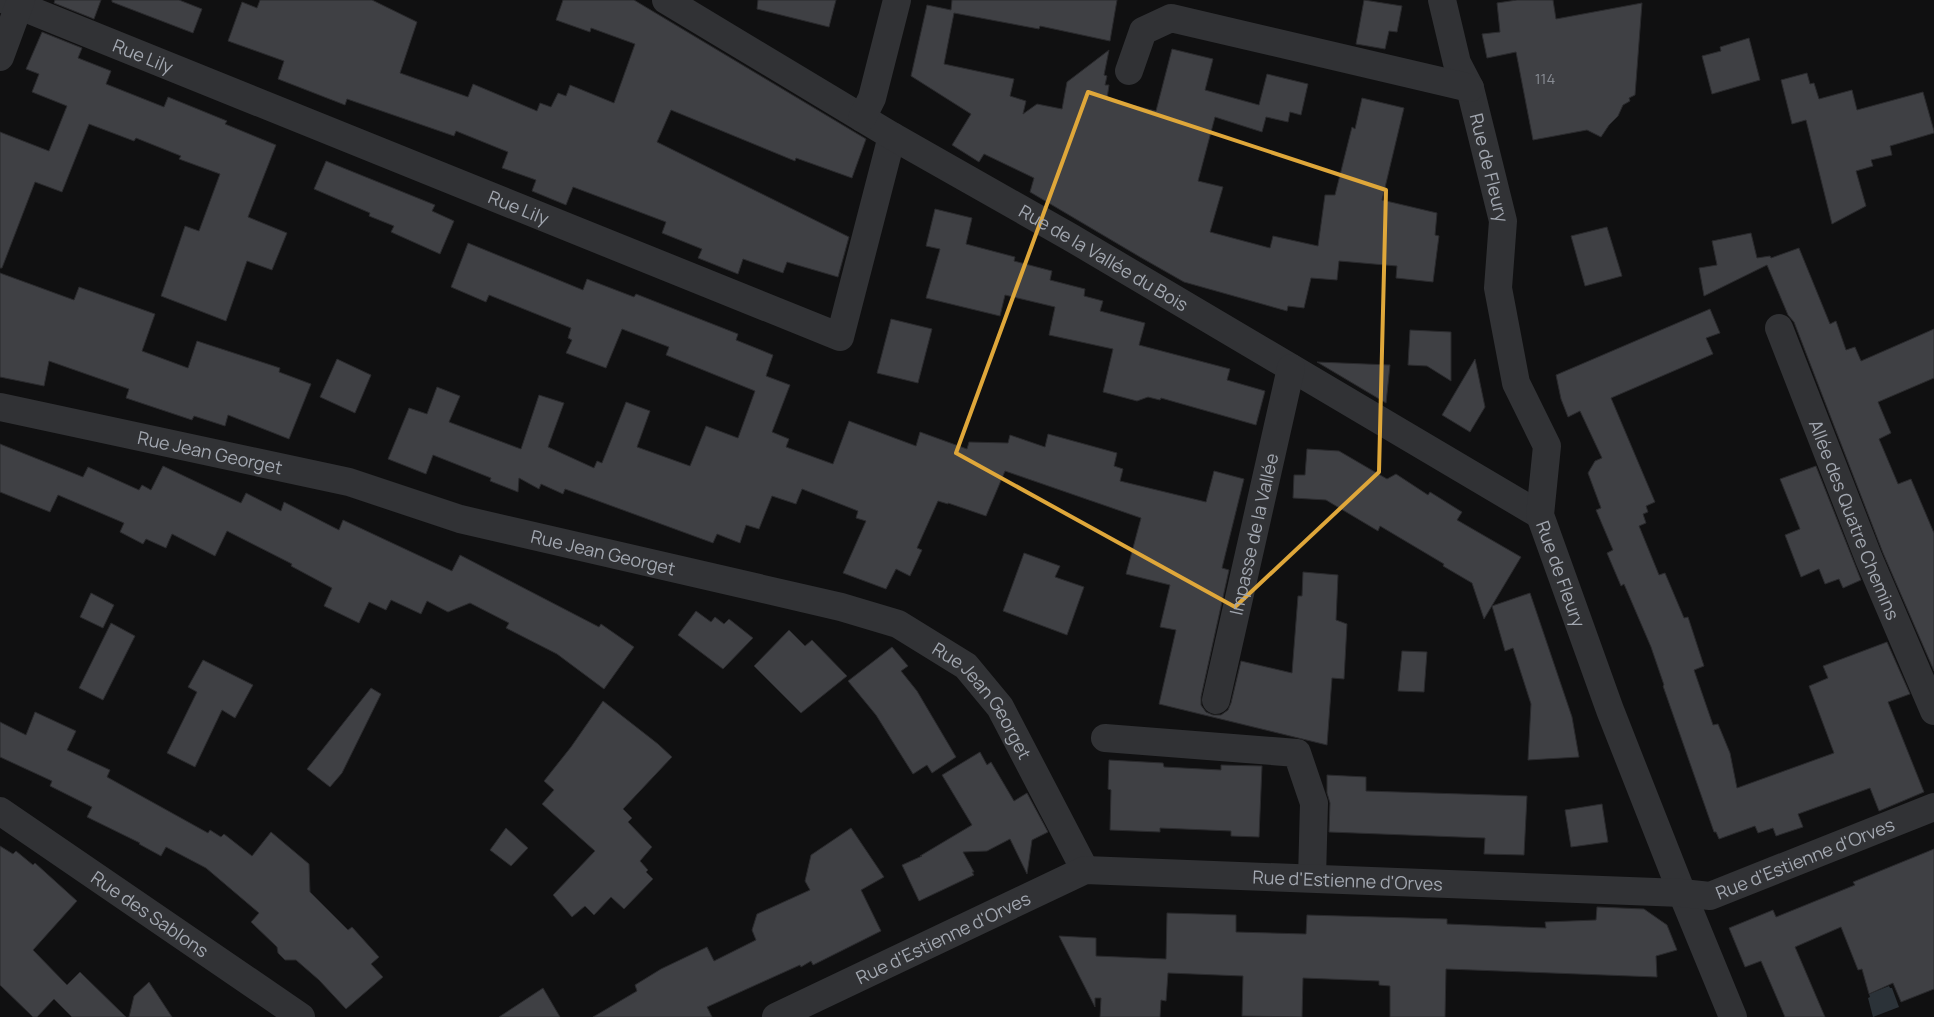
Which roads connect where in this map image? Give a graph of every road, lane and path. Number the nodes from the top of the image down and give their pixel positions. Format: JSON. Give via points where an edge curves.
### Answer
{"nodes":[{"id":1,"x":666,"y":0,"type":"edge"},
{"id":2,"x":897,"y":0,"type":"edge"},
{"id":3,"x":1442,"y":0,"type":"edge"},
{"id":4,"x":15,"y":2,"type":"edge"},
{"id":5,"x":0,"y":57,"type":"edge"},
{"id":6,"x":1129,"y":71,"type":"dead end"},
{"id":7,"x":1470,"y":88,"type":"junction"},
{"id":8,"x":862,"y":118,"type":"junction"},
{"id":9,"x":892,"y":136,"type":"junction"},
{"id":10,"x":1779,"y":328,"type":"dead end"},
{"id":11,"x":1291,"y":368,"type":"junction"},
{"id":12,"x":0,"y":408,"type":"edge"},
{"id":13,"x":1540,"y":514,"type":"junction"},
{"id":14,"x":1216,"y":700,"type":"dead end"},
{"id":15,"x":1934,"y":711,"type":"edge"},
{"id":16,"x":1105,"y":738,"type":"dead end"},
{"id":17,"x":1934,"y":807,"type":"edge"},
{"id":18,"x":0,"y":811,"type":"edge"},
{"id":19,"x":1085,"y":870,"type":"junction"},
{"id":20,"x":1312,"y":878,"type":"junction"},
{"id":21,"x":1682,"y":893,"type":"junction"},
{"id":22,"x":301,"y":1017,"type":"edge"},
{"id":23,"x":776,"y":1017,"type":"edge"},
{"id":24,"x":1732,"y":1017,"type":"edge"}],
"edges":[{"from":1,"to":8,"type":"street","name":"Rue de la Vallée du Bois"},
{"from":2,"to":8,"type":"street","via":[[872,98]]},
{"from":3,"to":7,"type":"street","name":"Rue de Fleury","via":[[1457,63]]},
{"from":4,"to":5,"type":"street"},
{"from":4,"to":9,"type":"street","name":"Rue Lily","via":[[840,337]]},
{"from":6,"to":7,"type":"street","via":[[1143,31],[1171,18]]},
{"from":7,"to":13,"type":"street","name":"Rue de Fleury","via":[[1503,221],[1498,288],[1516,383],[1547,446]]},
{"from":8,"to":9,"type":"street","name":"Rue de la Vallée du Bois"},
{"from":9,"to":11,"type":"street","name":"Rue de la Vallée du Bois"},
{"from":10,"to":15,"type":"street","name":"Allée des Quatre Chemins","via":[[1869,559]]},
{"from":11,"to":13,"type":"street","name":"Rue de la Vallée du Bois"},
{"from":11,"to":14,"type":"street","name":"Impasse de la Vallée"},
{"from":12,"to":19,"type":"street","name":"Rue Jean Georget","via":[[349,482],[460,519],[842,607],[898,624],[966,666],[1000,707]]},
{"from":13,"to":21,"type":"street","name":"Rue de Fleury","via":[[1610,710]]},
{"from":16,"to":20,"type":"street","via":[[1297,753],[1314,803]]},
{"from":17,"to":21,"type":"street","name":"Rue d'Estienne d'Orves","via":[[1710,896]]},
{"from":18,"to":22,"type":"street","name":"Rue des Sablons"},
{"from":19,"to":20,"type":"street","name":"Rue d'Estienne d'Orves"},
{"from":19,"to":23,"type":"street","name":"Rue d'Estienne d'Orves"},
{"from":20,"to":21,"type":"street","name":"Rue d'Estienne d'Orves"},
{"from":21,"to":24,"type":"street","name":"Rue de Fleury"}]}
